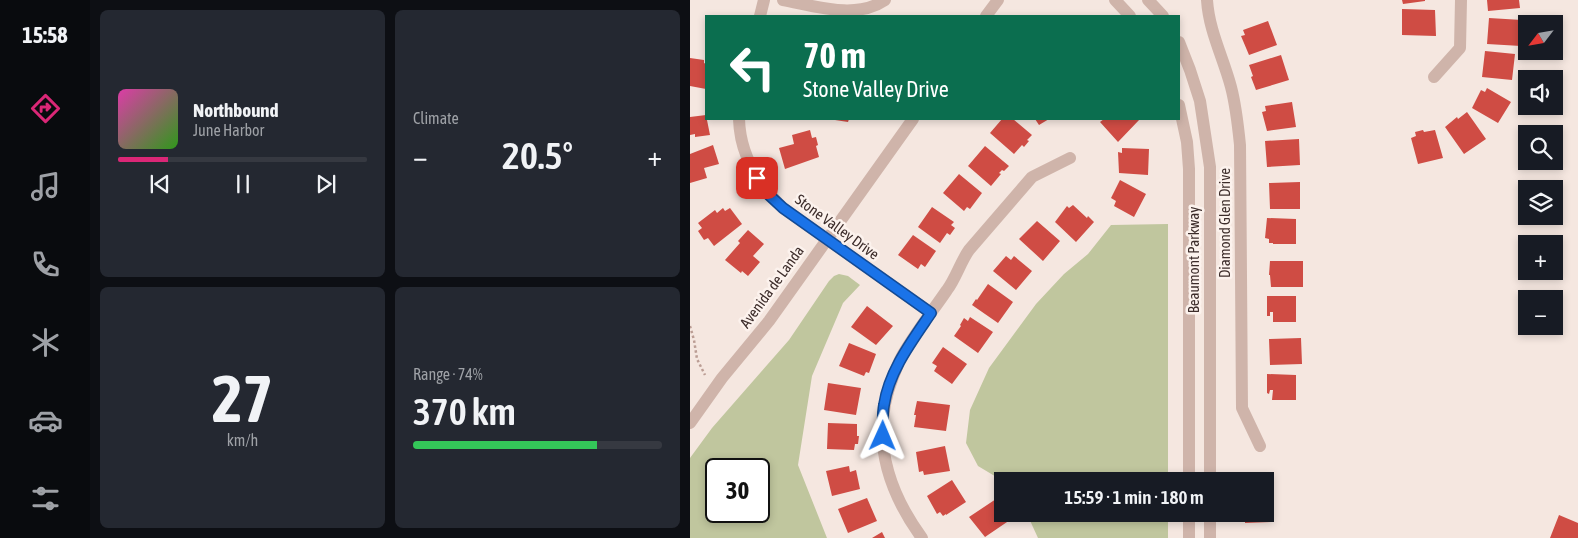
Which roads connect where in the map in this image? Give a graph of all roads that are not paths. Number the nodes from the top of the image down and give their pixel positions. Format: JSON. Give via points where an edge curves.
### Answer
{"nodes":[{"id":1,"x":764,"y":0,"type":"edge"},
{"id":2,"x":783,"y":0,"type":"edge"},
{"id":3,"x":885,"y":0,"type":"edge"},
{"id":4,"x":998,"y":0,"type":"edge"},
{"id":5,"x":1115,"y":0,"type":"edge"},
{"id":6,"x":1148,"y":0,"type":"edge"},
{"id":7,"x":1207,"y":0,"type":"edge"},
{"id":8,"x":1461,"y":0,"type":"edge"},
{"id":9,"x":760,"y":15,"type":"edge"},
{"id":10,"x":987,"y":15,"type":"edge"},
{"id":11,"x":1129,"y":15,"type":"edge"},
{"id":12,"x":1162,"y":15,"type":"edge"},
{"id":13,"x":1180,"y":45,"type":"edge"},
{"id":14,"x":1434,"y":77,"type":"dead end"},
{"id":15,"x":1180,"y":110,"type":"edge"},
{"id":16,"x":739,"y":120,"type":"edge"},
{"id":17,"x":912,"y":120,"type":"edge"},
{"id":18,"x":1070,"y":158,"type":"dead end"},
{"id":19,"x":826,"y":240,"type":"junction"},
{"id":20,"x":931,"y":313,"type":"junction"},
{"id":21,"x":690,"y":423,"type":"edge"},
{"id":22,"x":1260,"y":446,"type":"dead end"},
{"id":23,"x":1189,"y":472,"type":"edge"},
{"id":24,"x":1210,"y":472,"type":"edge"},
{"id":25,"x":1189,"y":522,"type":"edge"},
{"id":26,"x":1210,"y":522,"type":"edge"},
{"id":27,"x":922,"y":538,"type":"edge"},
{"id":28,"x":1189,"y":538,"type":"edge"},
{"id":29,"x":1210,"y":538,"type":"edge"}],
"edges":[{"from":1,"to":9,"type":"street"},
{"from":2,"to":3,"type":"street","via":[[851,11]]},
{"from":4,"to":10,"type":"street"},
{"from":5,"to":11,"type":"street"},
{"from":6,"to":12,"type":"street"},
{"from":7,"to":22,"type":"street","name":"Diamond Glen Drive","via":[[1212,32],[1237,115],[1242,408]]},
{"from":8,"to":14,"type":"street","via":[[1460,48]]},
{"from":13,"to":24,"type":"street","name":"Beaumont Parkway","via":[[1200,101],[1210,168]]},
{"from":15,"to":23,"type":"street","name":"Beaumont Parkway","via":[[1189,169]]},
{"from":16,"to":19,"type":"street","name":"Stone Valley Drive","via":[[749,162],[769,195]]},
{"from":17,"to":19,"type":"street","name":"Avenida de Landa"},
{"from":18,"to":20,"type":"street","via":[[1032,177],[962,259],[949,287]]},
{"from":19,"to":20,"type":"street","name":"Stone Valley Drive"},
{"from":19,"to":21,"type":"street","name":"Avenida de Landa","via":[[769,321]]},
{"from":20,"to":27,"type":"street","via":[[901,358],[884,403],[883,419],[883,452],[891,482],[905,513]]},
{"from":25,"to":28,"type":"street"},
{"from":26,"to":29,"type":"street"}]}
